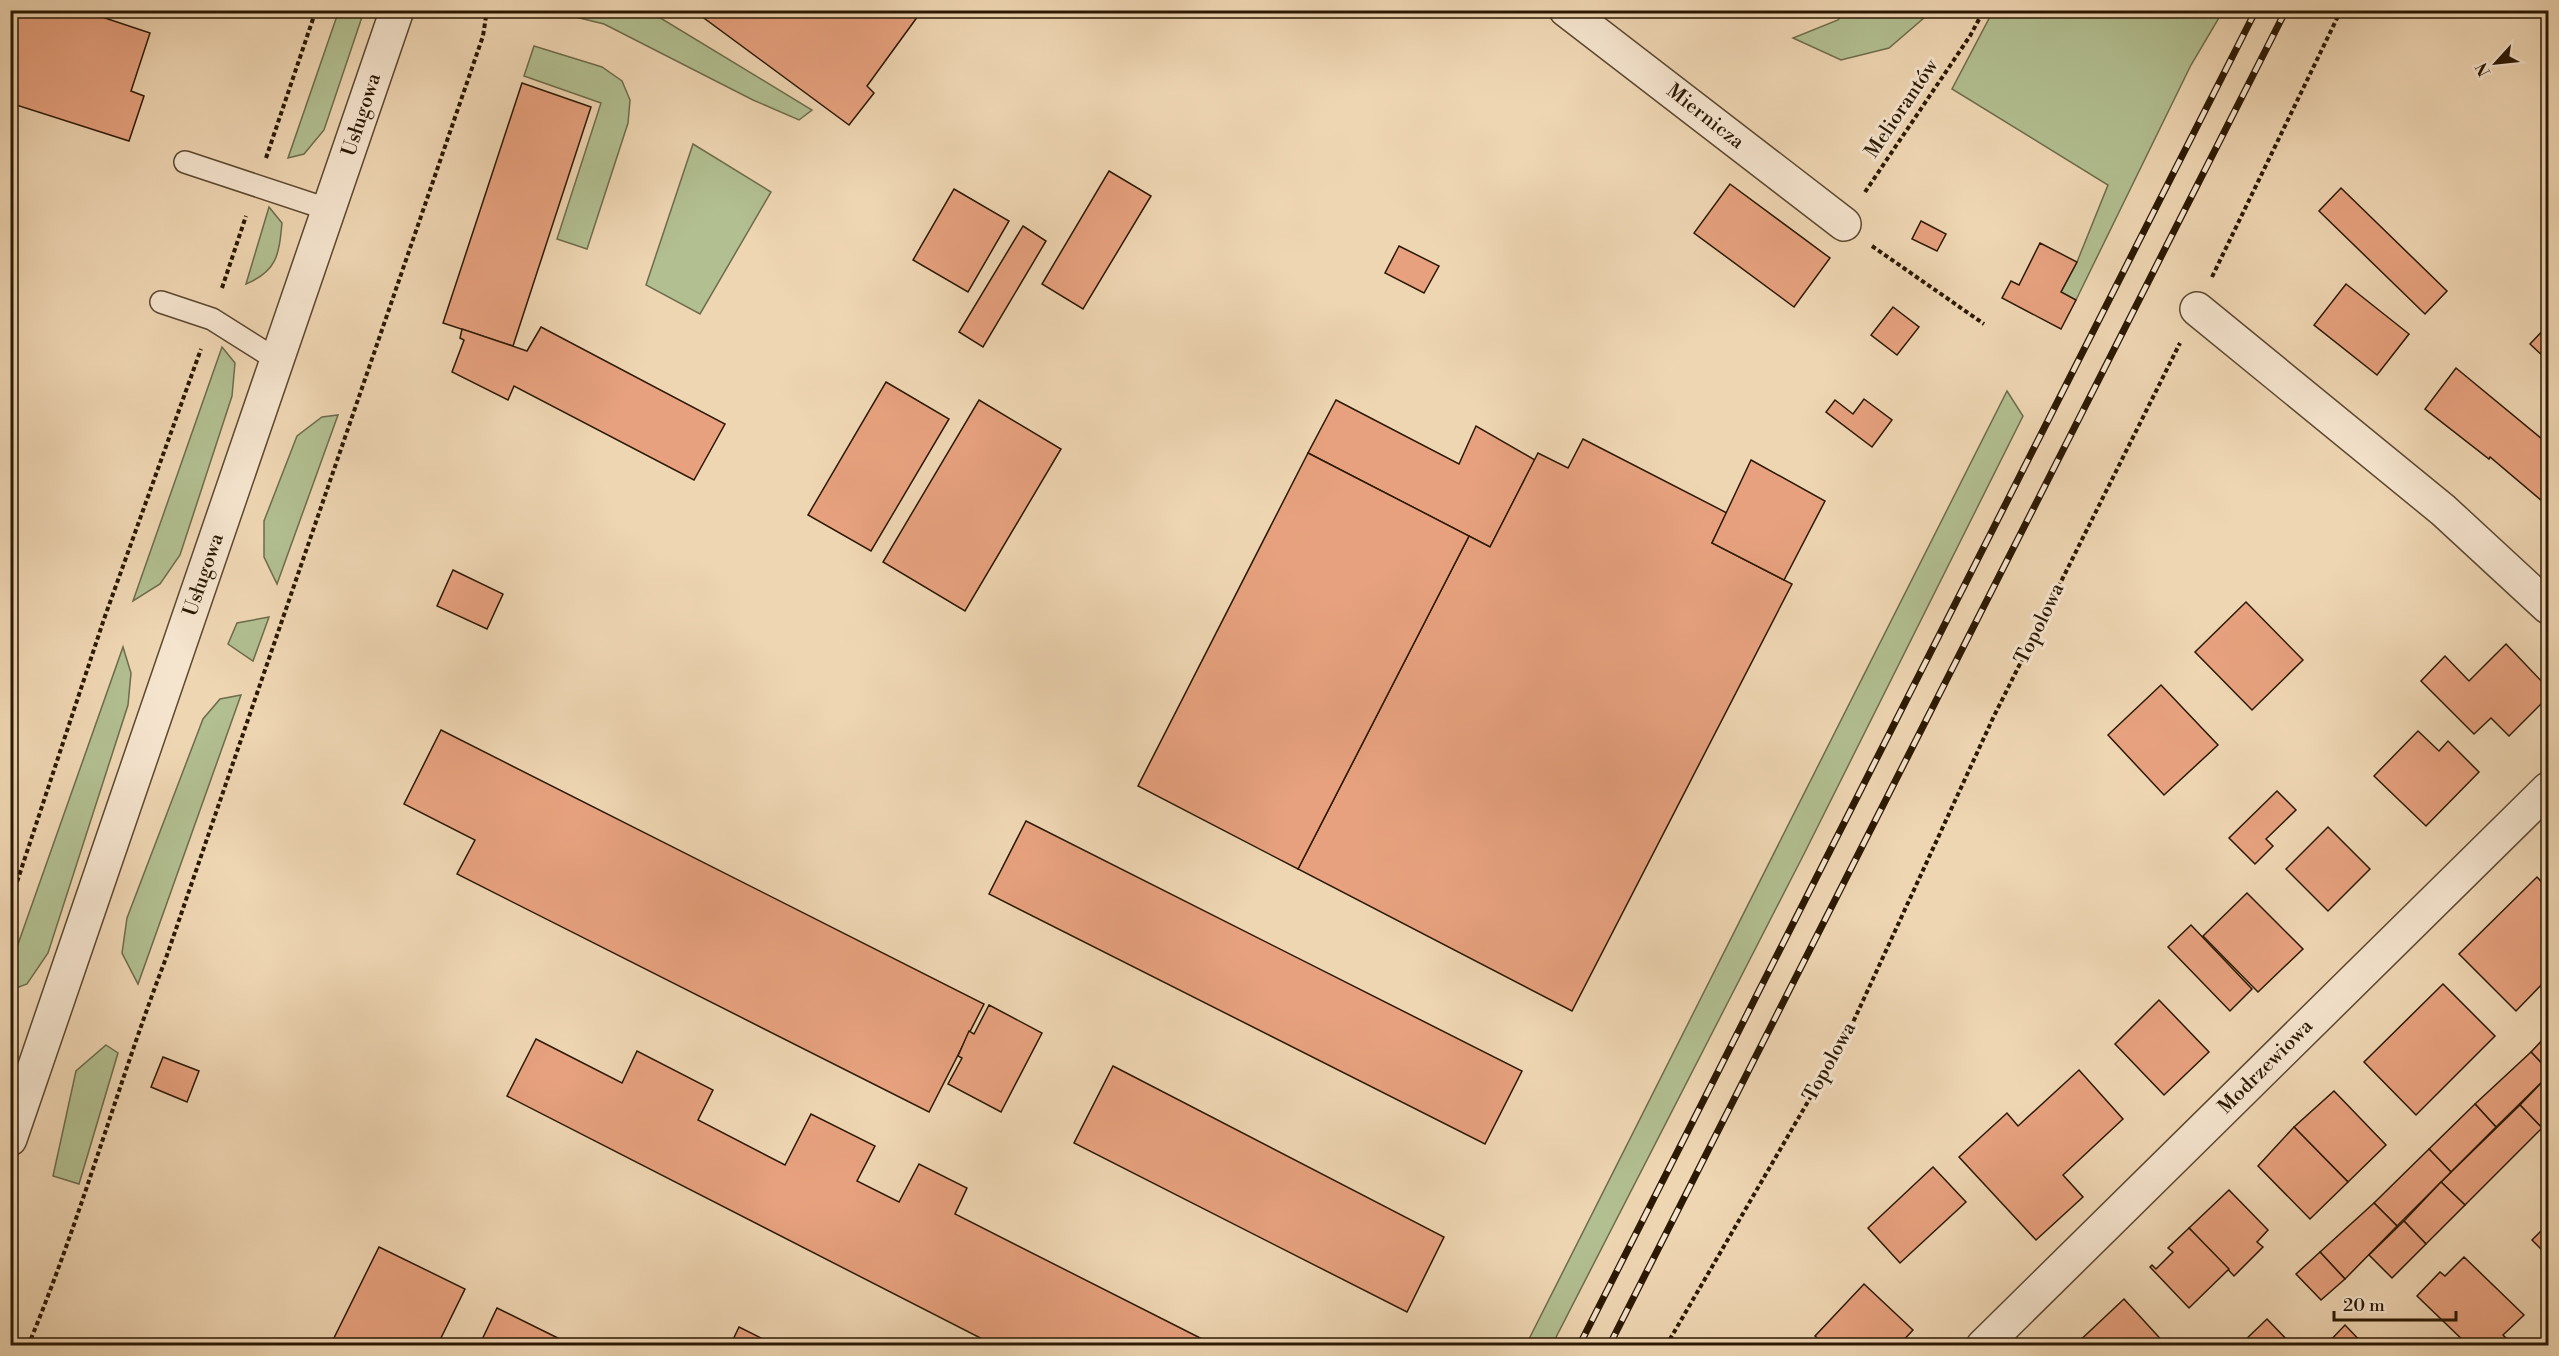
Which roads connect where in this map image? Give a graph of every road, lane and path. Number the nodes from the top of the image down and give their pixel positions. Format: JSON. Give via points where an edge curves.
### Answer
{"nodes":[{"id":1,"x":316,"y":10,"type":"edge"},
{"id":2,"x":397,"y":10,"type":"edge"},
{"id":3,"x":487,"y":10,"type":"edge"},
{"id":4,"x":1566,"y":10,"type":"edge"},
{"id":5,"x":1984,"y":10,"type":"edge"},
{"id":6,"x":2341,"y":10,"type":"edge"},
{"id":7,"x":185,"y":162,"type":"dead end"},
{"id":8,"x":256,"y":185,"type":"junction"},
{"id":9,"x":330,"y":210,"type":"junction"},
{"id":10,"x":1844,"y":224,"type":"joint"},
{"id":11,"x":1878,"y":250,"type":"dead end"},
{"id":12,"x":161,"y":302,"type":"dead end"},
{"id":13,"x":2197,"y":309,"type":"junction"},
{"id":14,"x":212,"y":319,"type":"junction"},
{"id":15,"x":1984,"y":324,"type":"dead end"},
{"id":16,"x":277,"y":360,"type":"junction"},
{"id":17,"x":2548,"y":607,"type":"edge"},
{"id":18,"x":2548,"y":789,"type":"edge"},
{"id":19,"x":10,"y":903,"type":"edge"},
{"id":20,"x":10,"y":1139,"type":"edge"},
{"id":21,"x":28,"y":1346,"type":"edge"},
{"id":22,"x":1666,"y":1346,"type":"edge"},
{"id":23,"x":1983,"y":1346,"type":"edge"}],
"edges":[{"from":1,"to":8,"type":"path"},
{"from":2,"to":9,"type":"street","name":"Usługowa"},
{"from":3,"to":21,"type":"path","via":[[483,36],[359,400]]},
{"from":4,"to":10,"type":"street","name":"Miernicza"},
{"from":5,"to":10,"type":"path","name":"Meliorantów"},
{"from":6,"to":13,"type":"path","name":"Topolowa"},
{"from":7,"to":8,"type":"lane"},
{"from":8,"to":9,"type":"lane"},
{"from":8,"to":14,"type":"path"},
{"from":9,"to":16,"type":"street","name":"Usługowa"},
{"from":11,"to":15,"type":"path"},
{"from":12,"to":14,"type":"lane"},
{"from":13,"to":17,"type":"street","via":[[2444,510]]},
{"from":13,"to":22,"type":"path","name":"Topolowa","via":[[1994,716],[1849,1031]]},
{"from":14,"to":16,"type":"lane"},
{"from":14,"to":19,"type":"path","via":[[104,619]]},
{"from":16,"to":20,"type":"street","name":"Usługowa"},
{"from":18,"to":23,"type":"street","name":"Modrzewiowa"}]}
